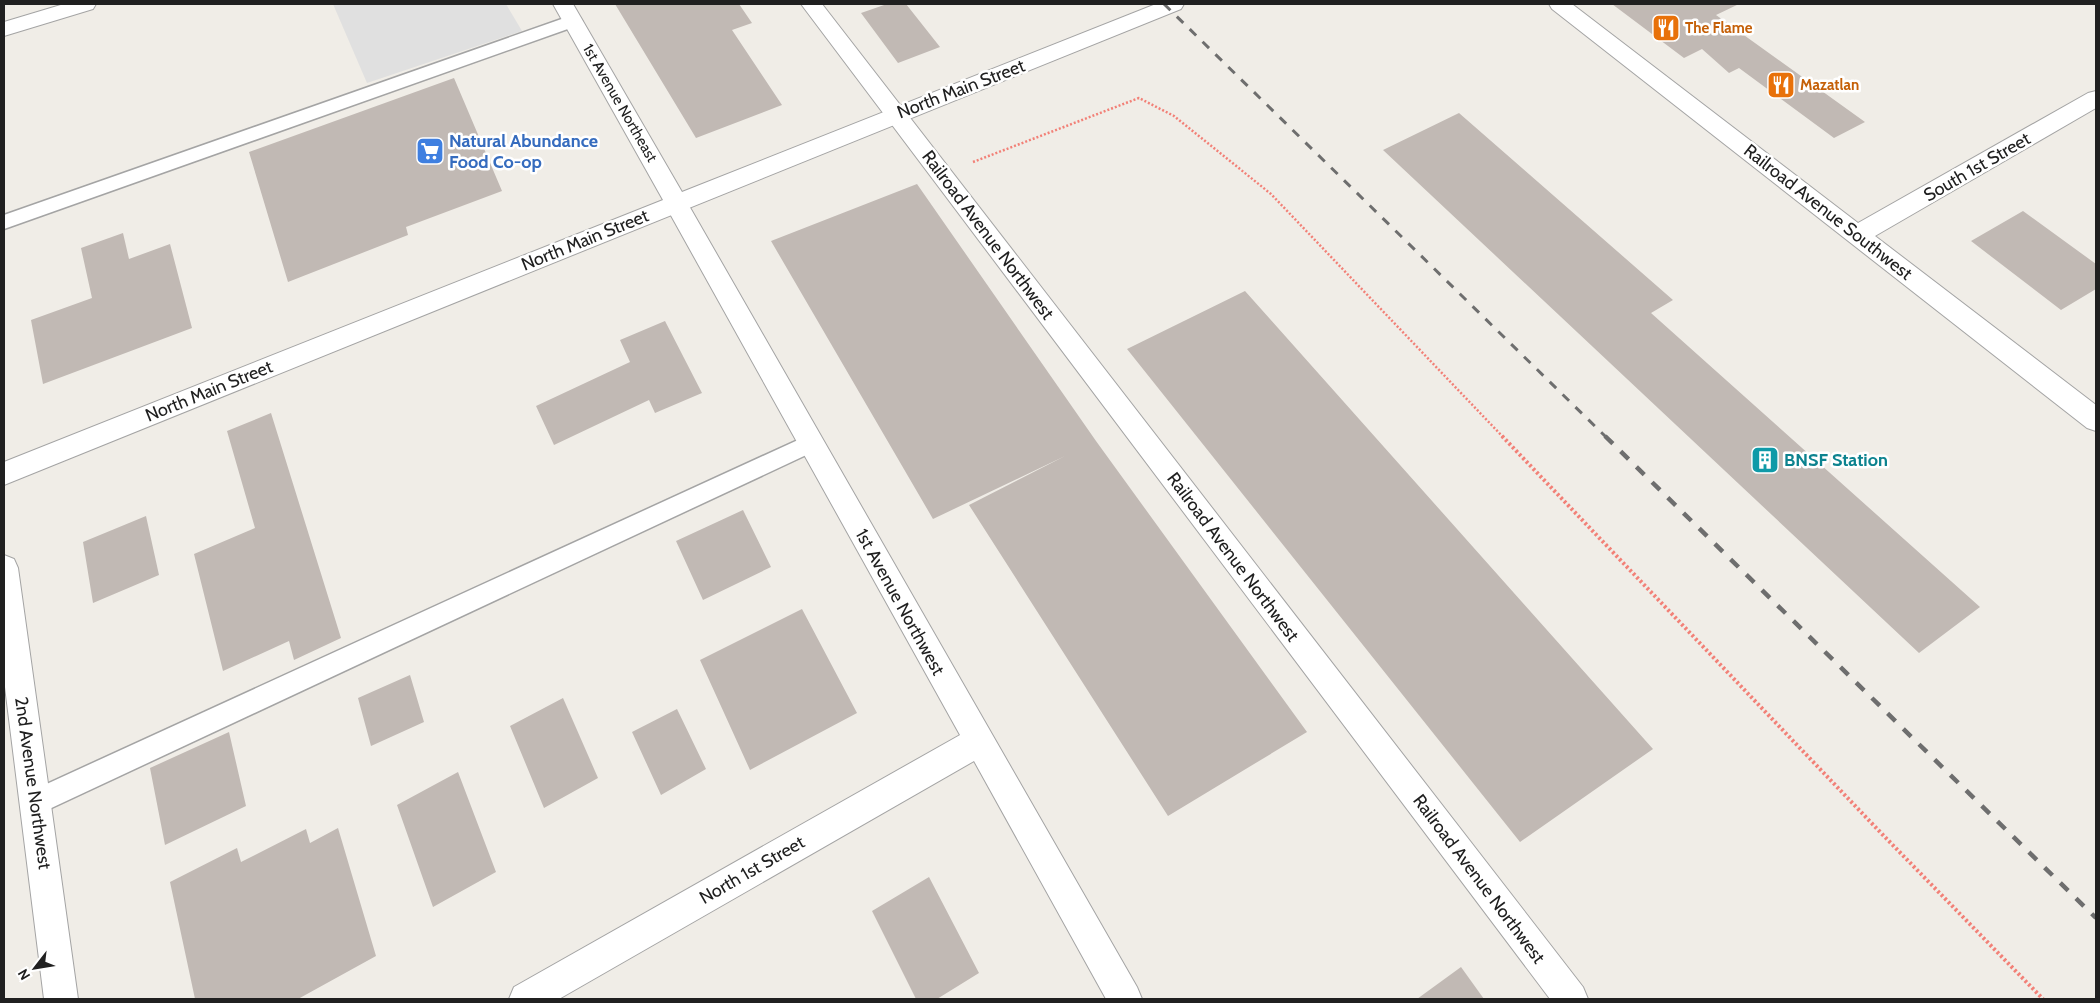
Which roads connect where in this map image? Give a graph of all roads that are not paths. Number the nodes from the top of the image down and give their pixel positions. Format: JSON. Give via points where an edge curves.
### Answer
{"nodes":[{"id":1,"x":86,"y":4,"type":"edge"},
{"id":2,"x":811,"y":4,"type":"edge"},
{"id":3,"x":1559,"y":4,"type":"edge"},
{"id":4,"x":1171,"y":5,"type":"edge"},
{"id":5,"x":568,"y":12,"type":"edge"},
{"id":6,"x":4,"y":29,"type":"edge"},
{"id":7,"x":2096,"y":98,"type":"edge"},
{"id":8,"x":897,"y":114,"type":"junction"},
{"id":9,"x":676,"y":203,"type":"junction"},
{"id":10,"x":4,"y":222,"type":"edge"},
{"id":11,"x":1858,"y":235,"type":"junction"},
{"id":12,"x":2096,"y":420,"type":"edge"},
{"id":13,"x":811,"y":443,"type":"junction"},
{"id":14,"x":4,"y":474,"type":"edge"},
{"id":15,"x":4,"y":568,"type":"edge"},
{"id":16,"x":978,"y":742,"type":"junction"},
{"id":17,"x":36,"y":802,"type":"junction"},
{"id":18,"x":61,"y":999,"type":"edge"},
{"id":19,"x":526,"y":999,"type":"edge"},
{"id":20,"x":1125,"y":999,"type":"edge"},
{"id":21,"x":1570,"y":999,"type":"edge"}],
"edges":[{"from":1,"to":6,"type":"street"},
{"from":2,"to":8,"type":"street","name":"Railroad Avenue Northwest"},
{"from":3,"to":11,"type":"street","name":"Railroad Avenue Southwest"},
{"from":4,"to":8,"type":"street","name":"North Main Street"},
{"from":5,"to":9,"type":"street","name":"1st Avenue Northeast"},
{"from":5,"to":10,"type":"lane"},
{"from":7,"to":11,"type":"street","name":"South 1st Street"},
{"from":8,"to":9,"type":"street","name":"North Main Street"},
{"from":8,"to":21,"type":"street","name":"Railroad Avenue Northwest"},
{"from":9,"to":13,"type":"street","name":"1st Avenue Northwest"},
{"from":9,"to":14,"type":"street","name":"North Main Street"},
{"from":11,"to":12,"type":"street","name":"Railroad Avenue Southwest"},
{"from":13,"to":16,"type":"street","name":"1st Avenue Northwest"},
{"from":13,"to":17,"type":"lane"},
{"from":15,"to":17,"type":"street","name":"2nd Avenue Northwest"},
{"from":16,"to":19,"type":"street","name":"North 1st Street"},
{"from":16,"to":20,"type":"street","name":"1st Avenue Northwest"},
{"from":17,"to":18,"type":"street","name":"2nd Avenue Northwest"}]}
